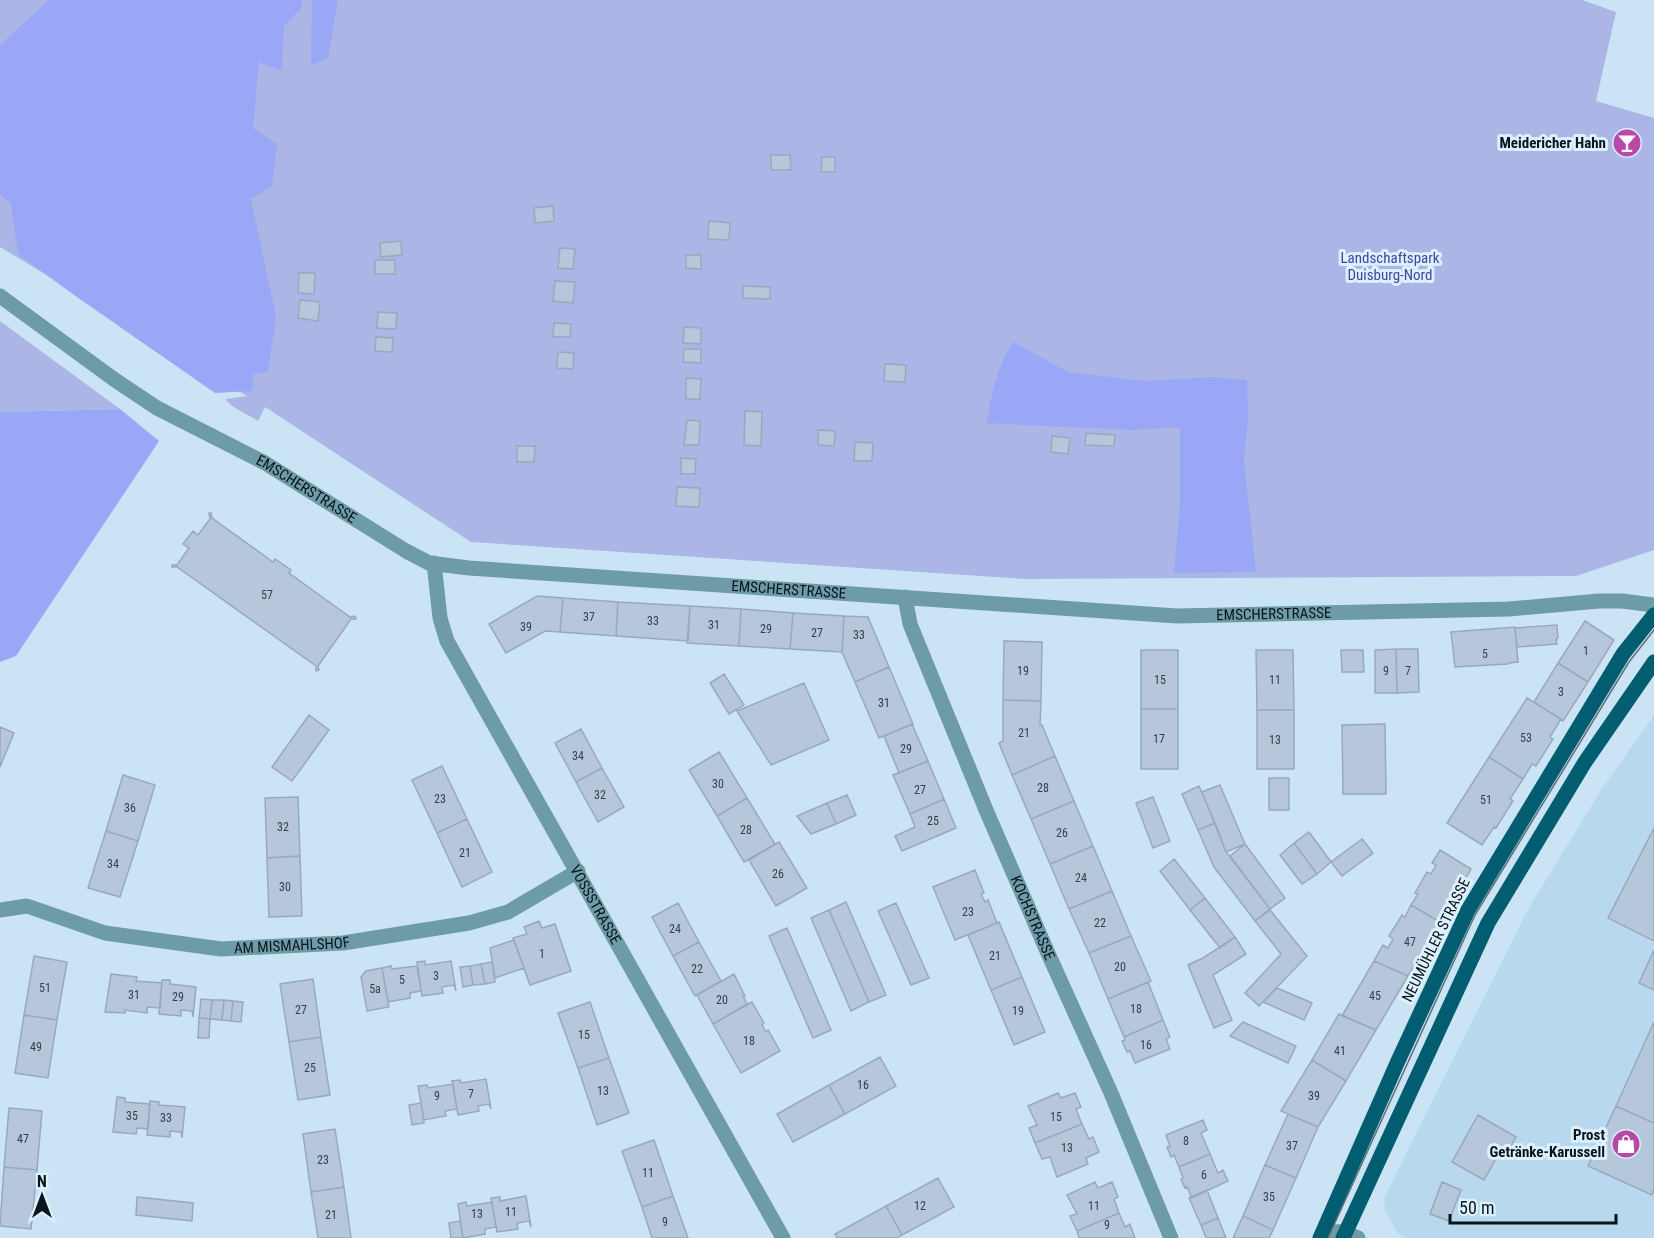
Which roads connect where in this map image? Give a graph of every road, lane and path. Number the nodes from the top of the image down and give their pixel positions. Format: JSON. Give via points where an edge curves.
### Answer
{"nodes":[{"id":1,"x":0,"y":296,"type":"edge"},
{"id":2,"x":434,"y":563,"type":"junction"},
{"id":3,"x":905,"y":597,"type":"junction"},
{"id":4,"x":1654,"y":605,"type":"edge"},
{"id":5,"x":1654,"y":615,"type":"edge"},
{"id":6,"x":1654,"y":662,"type":"edge"},
{"id":7,"x":578,"y":871,"type":"junction"},
{"id":8,"x":0,"y":910,"type":"edge"},
{"id":9,"x":1349,"y":1236,"type":"edge"},
{"id":10,"x":1321,"y":1237,"type":"edge"},
{"id":11,"x":783,"y":1238,"type":"edge"},
{"id":12,"x":1171,"y":1238,"type":"edge"}],
"edges":[{"from":1,"to":2,"type":"street","name":"EMSCHERSTRASSE","via":[[157,408],[249,453],[405,551]]},
{"from":2,"to":3,"type":"street","name":"EMSCHERSTRASSE"},
{"from":2,"to":7,"type":"street","name":"VOSSSTRASSE","via":[[440,618],[447,641]]},
{"from":3,"to":4,"type":"street","name":"EMSCHERSTRASSE","via":[[1177,616],[1497,609],[1599,601]]},
{"from":3,"to":12,"type":"street","name":"KOCHSTRASSE","via":[[910,624],[986,810],[1112,1093]]},
{"from":5,"to":10,"type":"main road","name":"NEUMÜHLER STRASSE","via":[[1623,654],[1468,910]]},
{"from":6,"to":9,"type":"main road","via":[[1585,762],[1488,923]]},
{"from":7,"to":8,"type":"street","name":"AM MISMAHLSHOF","via":[[508,912],[469,923],[343,944],[221,949],[105,933],[27,906]]},
{"from":7,"to":11,"type":"street","name":"VOSSSTRASSE"},
{"from":9,"to":10,"type":"street","via":[[1331,1231]]}]}
